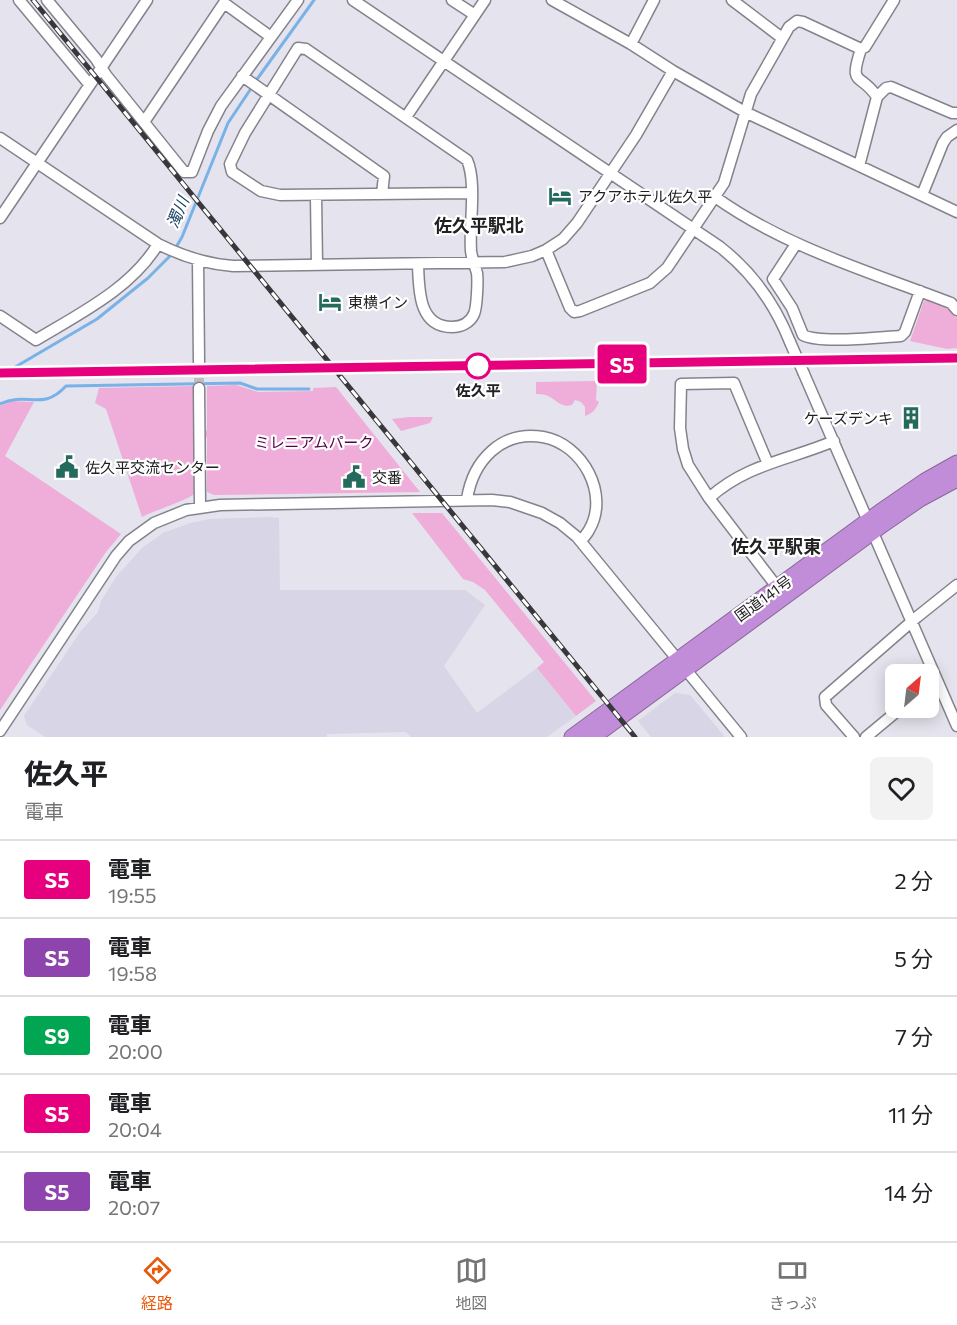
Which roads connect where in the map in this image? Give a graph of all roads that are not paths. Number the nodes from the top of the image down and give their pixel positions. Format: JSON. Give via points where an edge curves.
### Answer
{"nodes":[{"id":1,"x":19,"y":0,"type":"edge"},
{"id":2,"x":47,"y":0,"type":"edge"},
{"id":3,"x":147,"y":0,"type":"edge"},
{"id":4,"x":298,"y":0,"type":"edge"},
{"id":5,"x":353,"y":0,"type":"edge"},
{"id":6,"x":452,"y":0,"type":"edge"},
{"id":7,"x":485,"y":0,"type":"edge"},
{"id":8,"x":552,"y":0,"type":"edge"},
{"id":9,"x":654,"y":0,"type":"edge"},
{"id":10,"x":732,"y":0,"type":"edge"},
{"id":11,"x":894,"y":0,"type":"edge"},
{"id":12,"x":475,"y":15,"type":"junction"},
{"id":13,"x":271,"y":37,"type":"junction"},
{"id":14,"x":782,"y":38,"type":"junction"},
{"id":15,"x":631,"y":44,"type":"junction"},
{"id":16,"x":861,"y":49,"type":"junction"},
{"id":17,"x":444,"y":62,"type":"junction"},
{"id":18,"x":101,"y":67,"type":"junction"},
{"id":19,"x":673,"y":71,"type":"junction"},
{"id":20,"x":244,"y":78,"type":"junction"},
{"id":21,"x":89,"y":84,"type":"junction"},
{"id":22,"x":268,"y":95,"type":"junction"},
{"id":23,"x":877,"y":97,"type":"junction"},
{"id":24,"x":745,"y":112,"type":"junction"},
{"id":25,"x":957,"y":113,"type":"edge"},
{"id":26,"x":406,"y":117,"type":"junction"},
{"id":27,"x":144,"y":122,"type":"junction"},
{"id":28,"x":957,"y":130,"type":"edge"},
{"id":29,"x":0,"y":138,"type":"edge"},
{"id":30,"x":37,"y":163,"type":"junction"},
{"id":31,"x":859,"y":166,"type":"junction"},
{"id":32,"x":610,"y":173,"type":"junction"},
{"id":33,"x":471,"y":193,"type":"junction"},
{"id":34,"x":382,"y":194,"type":"junction"},
{"id":35,"x":922,"y":195,"type":"junction"},
{"id":36,"x":316,"y":196,"type":"junction"},
{"id":37,"x":715,"y":197,"type":"junction"},
{"id":38,"x":957,"y":212,"type":"edge"},
{"id":39,"x":0,"y":218,"type":"edge"},
{"id":40,"x":694,"y":228,"type":"junction"},
{"id":41,"x":796,"y":244,"type":"junction"},
{"id":42,"x":161,"y":245,"type":"junction"},
{"id":43,"x":546,"y":250,"type":"junction"},
{"id":44,"x":198,"y":260,"type":"junction"},
{"id":45,"x":473,"y":263,"type":"junction"},
{"id":46,"x":418,"y":264,"type":"junction"},
{"id":47,"x":317,"y":265,"type":"junction"},
{"id":48,"x":920,"y":291,"type":"junction"},
{"id":49,"x":955,"y":303,"type":"edge"},
{"id":50,"x":0,"y":316,"type":"edge"},
{"id":51,"x":199,"y":362,"type":"tunnel mouth"},
{"id":52,"x":199,"y":388,"type":"tunnel mouth"},
{"id":53,"x":834,"y":441,"type":"junction"},
{"id":54,"x":768,"y":464,"type":"junction"},
{"id":55,"x":957,"y":464,"type":"edge"},
{"id":56,"x":957,"y":479,"type":"edge"},
{"id":57,"x":709,"y":498,"type":"junction"},
{"id":58,"x":468,"y":500,"type":"junction"},
{"id":59,"x":200,"y":507,"type":"junction"},
{"id":60,"x":870,"y":527,"type":"junction"},
{"id":61,"x":580,"y":541,"type":"junction"},
{"id":62,"x":957,"y":585,"type":"edge"},
{"id":63,"x":777,"y":587,"type":"junction"},
{"id":64,"x":911,"y":623,"type":"junction"},
{"id":65,"x":926,"y":664,"type":"edge"},
{"id":66,"x":681,"y":665,"type":"junction"},
{"id":67,"x":939,"y":694,"type":"edge"},
{"id":68,"x":889,"y":718,"type":"edge"},
{"id":69,"x":957,"y":726,"type":"edge"},
{"id":70,"x":0,"y":731,"type":"edge"},
{"id":71,"x":572,"y":737,"type":"edge"},
{"id":72,"x":593,"y":737,"type":"edge"},
{"id":73,"x":741,"y":737,"type":"edge"},
{"id":74,"x":854,"y":737,"type":"edge"},
{"id":75,"x":867,"y":737,"type":"edge"}],
"edges":[{"from":1,"to":21,"type":"street"},
{"from":2,"to":18,"type":"street"},
{"from":3,"to":18,"type":"street"},
{"from":4,"to":13,"type":"street"},
{"from":5,"to":17,"type":"street"},
{"from":6,"to":12,"type":"street"},
{"from":7,"to":12,"type":"street"},
{"from":8,"to":15,"type":"street"},
{"from":9,"to":15,"type":"street"},
{"from":10,"to":14,"type":"street"},
{"from":11,"to":16,"type":"street"},
{"from":12,"to":17,"type":"street"},
{"from":13,"to":20,"type":"street"},
{"from":13,"to":27,"type":"street","via":[[224,3]]},
{"from":14,"to":16,"type":"street","via":[[793,23],[800,21]]},
{"from":14,"to":24,"type":"street"},
{"from":15,"to":19,"type":"street"},
{"from":16,"to":23,"type":"street","via":[[855,73]]},
{"from":17,"to":26,"type":"street"},
{"from":17,"to":32,"type":"street"},
{"from":18,"to":21,"type":"street"},
{"from":18,"to":27,"type":"street"},
{"from":19,"to":24,"type":"street"},
{"from":19,"to":32,"type":"street"},
{"from":20,"to":22,"type":"street"},
{"from":20,"to":27,"type":"street","via":[[214,118],[192,172],[184,172]]},
{"from":21,"to":30,"type":"street"},
{"from":22,"to":26,"type":"street","via":[[298,48]]},
{"from":22,"to":34,"type":"street","via":[[384,176]]},
{"from":22,"to":36,"type":"street","via":[[230,164],[232,172],[261,191]]},
{"from":23,"to":25,"type":"street","via":[[891,87]]},
{"from":23,"to":31,"type":"street"},
{"from":24,"to":31,"type":"street"},
{"from":24,"to":37,"type":"street","via":[[727,175]]},
{"from":26,"to":33,"type":"street","via":[[466,160]]},
{"from":28,"to":35,"type":"street","via":[[943,143]]},
{"from":29,"to":30,"type":"street"},
{"from":30,"to":39,"type":"street"},
{"from":30,"to":42,"type":"street"},
{"from":31,"to":35,"type":"street"},
{"from":32,"to":40,"type":"street"},
{"from":32,"to":43,"type":"street","via":[[577,223]]},
{"from":33,"to":34,"type":"street"},
{"from":33,"to":45,"type":"street"},
{"from":34,"to":36,"type":"street"},
{"from":35,"to":38,"type":"street"},
{"from":36,"to":47,"type":"street"},
{"from":37,"to":40,"type":"street"},
{"from":37,"to":41,"type":"street"},
{"from":40,"to":43,"type":"street","via":[[657,279],[574,312]]},
{"from":40,"to":53,"type":"street","bridge":true,"via":[[735,258],[778,315]]},
{"from":41,"to":48,"type":"street"},
{"from":41,"to":48,"type":"street","via":[[773,279],[807,338],[901,336]]},
{"from":42,"to":44,"type":"street"},
{"from":42,"to":50,"type":"street","via":[[111,293],[36,340]]},
{"from":43,"to":45,"type":"street","via":[[505,262]]},
{"from":44,"to":47,"type":"street","via":[[228,265]]},
{"from":44,"to":51,"type":"street"},
{"from":45,"to":46,"type":"street"},
{"from":45,"to":46,"type":"street","via":[[477,275],[475,310],[468,322],[459,327],[433,323],[425,313]]},
{"from":46,"to":47,"type":"street"},
{"from":48,"to":49,"type":"street"},
{"from":52,"to":59,"type":"street"},
{"from":53,"to":54,"type":"street"},
{"from":53,"to":60,"type":"street"},
{"from":54,"to":57,"type":"street","via":[[733,479]]},
{"from":54,"to":57,"type":"street","via":[[734,383],[681,384],[683,449],[688,465]]},
{"from":55,"to":60,"type":"highway","name":"国道141号","via":[[925,481]]},
{"from":56,"to":60,"type":"highway","name":"国道141号"},
{"from":57,"to":63,"type":"street"},
{"from":58,"to":59,"type":"street"},
{"from":58,"to":61,"type":"street","via":[[510,502],[526,507],[560,523]]},
{"from":58,"to":61,"type":"street","via":[[475,471],[495,450],[511,440],[551,439],[574,453],[594,482],[595,512],[590,530]]},
{"from":59,"to":70,"type":"street","via":[[154,523],[121,549]]},
{"from":60,"to":63,"type":"highway","name":"国道141号"},
{"from":60,"to":64,"type":"street"},
{"from":60,"to":66,"type":"highway","name":"国道141号"},
{"from":61,"to":66,"type":"street"},
{"from":62,"to":64,"type":"street"},
{"from":63,"to":66,"type":"highway","name":"国道141号"},
{"from":64,"to":65,"type":"street"},
{"from":64,"to":74,"type":"street","via":[[825,697],[826,705]]},
{"from":66,"to":71,"type":"highway","name":"国道141号"},
{"from":66,"to":72,"type":"highway","name":"国道141号"},
{"from":66,"to":73,"type":"street"},
{"from":67,"to":69,"type":"street"},
{"from":68,"to":75,"type":"street"}]}
